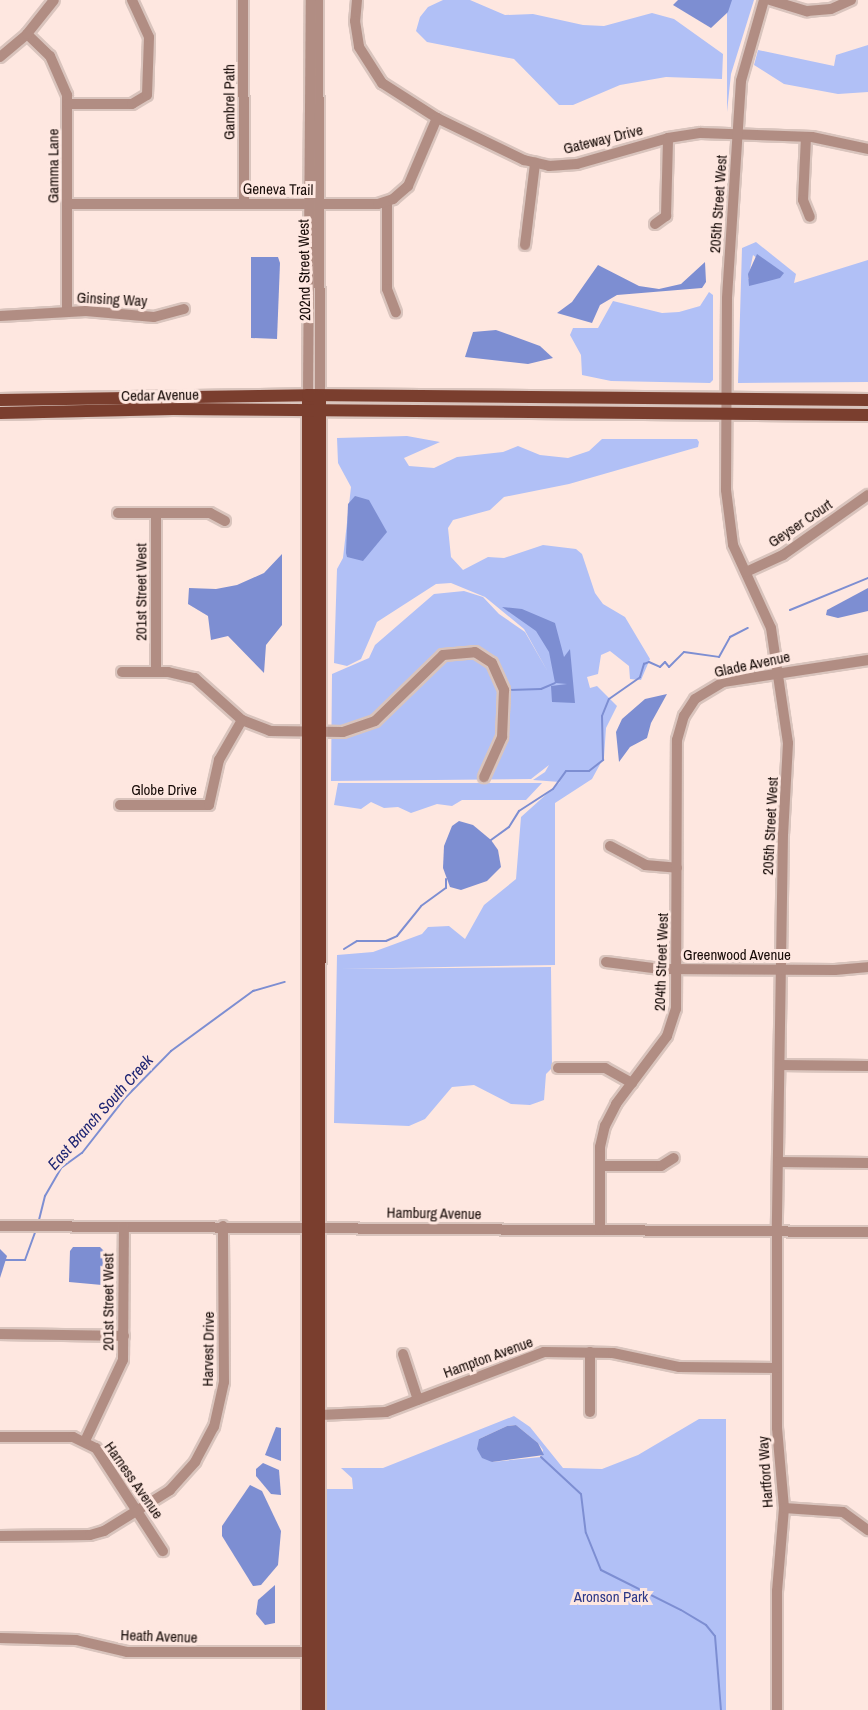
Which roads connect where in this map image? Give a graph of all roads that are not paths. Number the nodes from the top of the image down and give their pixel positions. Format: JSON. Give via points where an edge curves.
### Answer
{"nodes":[{"id":1,"x":54,"y":0,"type":"edge"},
{"id":2,"x":132,"y":0,"type":"edge"},
{"id":3,"x":243,"y":0,"type":"edge"},
{"id":4,"x":311,"y":0,"type":"edge"},
{"id":5,"x":318,"y":0,"type":"edge"},
{"id":6,"x":357,"y":0,"type":"edge"},
{"id":7,"x":764,"y":0,"type":"edge"},
{"id":8,"x":770,"y":0,"type":"edge"},
{"id":9,"x":851,"y":0,"type":"edge"},
{"id":10,"x":27,"y":34,"type":"junction"},
{"id":11,"x":0,"y":57,"type":"edge"},
{"id":12,"x":68,"y":104,"type":"junction"},
{"id":13,"x":437,"y":118,"type":"junction"},
{"id":14,"x":738,"y":133,"type":"junction"},
{"id":15,"x":806,"y":137,"type":"junction"},
{"id":16,"x":668,"y":138,"type":"junction"},
{"id":17,"x":868,"y":149,"type":"edge"},
{"id":18,"x":535,"y":163,"type":"junction"},
{"id":19,"x":387,"y":202,"type":"junction"},
{"id":20,"x":68,"y":204,"type":"junction"},
{"id":21,"x":244,"y":204,"type":"junction"},
{"id":22,"x":313,"y":205,"type":"junction"},
{"id":23,"x":810,"y":217,"type":"dead end"},
{"id":24,"x":655,"y":224,"type":"dead end"},
{"id":25,"x":525,"y":245,"type":"dead end"},
{"id":26,"x":184,"y":309,"type":"dead end"},
{"id":27,"x":68,"y":312,"type":"junction"},
{"id":28,"x":396,"y":312,"type":"dead end"},
{"id":29,"x":0,"y":316,"type":"edge"},
{"id":30,"x":314,"y":395,"type":"junction"},
{"id":31,"x":727,"y":399,"type":"junction"},
{"id":32,"x":0,"y":400,"type":"edge"},
{"id":33,"x":868,"y":400,"type":"edge"},
{"id":34,"x":314,"y":410,"type":"junction"},
{"id":35,"x":0,"y":413,"type":"edge"},
{"id":36,"x":727,"y":414,"type":"junction"},
{"id":37,"x":868,"y":415,"type":"edge"},
{"id":38,"x":868,"y":495,"type":"edge"},
{"id":39,"x":118,"y":513,"type":"dead end"},
{"id":40,"x":156,"y":513,"type":"junction"},
{"id":41,"x":225,"y":521,"type":"dead end"},
{"id":42,"x":746,"y":572,"type":"junction"},
{"id":43,"x":868,"y":660,"type":"edge"},
{"id":44,"x":122,"y":672,"type":"dead end"},
{"id":45,"x":156,"y":672,"type":"junction"},
{"id":46,"x":779,"y":675,"type":"junction"},
{"id":47,"x":242,"y":720,"type":"junction"},
{"id":48,"x":313,"y":732,"type":"junction"},
{"id":49,"x":677,"y":744,"type":"joint"},
{"id":50,"x":484,"y":777,"type":"dead end"},
{"id":51,"x":120,"y":805,"type":"dead end"},
{"id":52,"x":610,"y":846,"type":"dead end"},
{"id":53,"x":677,"y":868,"type":"junction"},
{"id":54,"x":606,"y":962,"type":"dead end"},
{"id":55,"x":868,"y":967,"type":"edge"},
{"id":56,"x":678,"y":969,"type":"junction"},
{"id":57,"x":782,"y":970,"type":"junction"},
{"id":58,"x":780,"y":1065,"type":"junction"},
{"id":59,"x":868,"y":1066,"type":"edge"},
{"id":60,"x":558,"y":1068,"type":"dead end"},
{"id":61,"x":632,"y":1083,"type":"junction"},
{"id":62,"x":674,"y":1158,"type":"dead end"},
{"id":63,"x":778,"y":1162,"type":"junction"},
{"id":64,"x":868,"y":1163,"type":"edge"},
{"id":65,"x":600,"y":1166,"type":"junction"},
{"id":66,"x":0,"y":1226,"type":"edge"},
{"id":67,"x":224,"y":1226,"type":"junction"},
{"id":68,"x":314,"y":1226,"type":"junction"},
{"id":69,"x":124,"y":1227,"type":"junction"},
{"id":70,"x":600,"y":1230,"type":"junction"},
{"id":71,"x":777,"y":1232,"type":"junction"},
{"id":72,"x":868,"y":1232,"type":"edge"},
{"id":73,"x":0,"y":1334,"type":"edge"},
{"id":74,"x":124,"y":1336,"type":"junction"},
{"id":75,"x":590,"y":1352,"type":"junction"},
{"id":76,"x":403,"y":1354,"type":"dead end"},
{"id":77,"x":777,"y":1368,"type":"junction"},
{"id":78,"x":418,"y":1400,"type":"junction"},
{"id":79,"x":590,"y":1412,"type":"dead end"},
{"id":80,"x":320,"y":1415,"type":"junction"},
{"id":81,"x":0,"y":1437,"type":"edge"},
{"id":82,"x":85,"y":1441,"type":"junction"},
{"id":83,"x":784,"y":1508,"type":"junction"},
{"id":84,"x":140,"y":1511,"type":"junction"},
{"id":85,"x":868,"y":1530,"type":"edge"},
{"id":86,"x":0,"y":1536,"type":"edge"},
{"id":87,"x":164,"y":1551,"type":"dead end"},
{"id":88,"x":0,"y":1638,"type":"edge"},
{"id":89,"x":314,"y":1652,"type":"junction"},
{"id":90,"x":308,"y":1710,"type":"edge"},
{"id":91,"x":319,"y":1710,"type":"edge"},
{"id":92,"x":777,"y":1710,"type":"edge"}],
"edges":[{"from":1,"to":10,"type":"street"},
{"from":2,"to":12,"type":"street","via":[[149,37],[147,95],[132,105]]},
{"from":3,"to":21,"type":"street","name":"Gambrel Path"},
{"from":4,"to":22,"type":"street","name":"202nd Street West"},
{"from":5,"to":22,"type":"street","name":"202nd Street West"},
{"from":6,"to":13,"type":"street","name":"Gateway Drive","via":[[357,38],[370,68],[388,89]]},
{"from":7,"to":14,"type":"street","name":"205th Street West","via":[[743,71]]},
{"from":8,"to":9,"type":"street","via":[[807,11],[831,9]]},
{"from":10,"to":11,"type":"street"},
{"from":10,"to":12,"type":"street","name":"Gamma Lane","via":[[54,61]]},
{"from":12,"to":20,"type":"street","name":"Gamma Lane"},
{"from":13,"to":18,"type":"street","name":"Gateway Drive","via":[[514,157]]},
{"from":13,"to":19,"type":"street","via":[[412,180]]},
{"from":14,"to":15,"type":"street","name":"Gateway Drive"},
{"from":14,"to":16,"type":"street","name":"Gateway Drive"},
{"from":14,"to":31,"type":"street","name":"205th Street West","via":[[727,299]]},
{"from":15,"to":17,"type":"street","name":"Gateway Drive"},
{"from":15,"to":23,"type":"street","via":[[804,200]]},
{"from":16,"to":18,"type":"street","name":"Gateway Drive","via":[[577,164]]},
{"from":16,"to":24,"type":"street","via":[[666,216]]},
{"from":18,"to":25,"type":"street"},
{"from":19,"to":22,"type":"street","name":"Geneva Trail"},
{"from":19,"to":28,"type":"street","via":[[390,229],[386,279]]},
{"from":20,"to":21,"type":"street","name":"Geneva Trail"},
{"from":20,"to":27,"type":"street","name":"Gamma Lane"},
{"from":21,"to":22,"type":"street","name":"Geneva Trail"},
{"from":22,"to":30,"type":"street","name":"202nd Street West"},
{"from":26,"to":27,"type":"street","name":"Ginsing Way","via":[[154,317]]},
{"from":27,"to":29,"type":"street","name":"Ginsing Way"},
{"from":30,"to":31,"type":"main road","name":"Cedar Avenue"},
{"from":30,"to":32,"type":"main road","name":"Cedar Avenue"},
{"from":30,"to":34,"type":"main road"},
{"from":31,"to":33,"type":"main road","name":"Cedar Avenue"},
{"from":31,"to":36,"type":"street","name":"205th Street West"},
{"from":34,"to":35,"type":"main road","name":"Cedar Avenue"},
{"from":34,"to":36,"type":"main road","name":"Cedar Avenue"},
{"from":34,"to":48,"type":"main road"},
{"from":36,"to":37,"type":"main road","name":"Cedar Avenue"},
{"from":36,"to":42,"type":"street","name":"205th Street West","via":[[728,522]]},
{"from":38,"to":42,"type":"street","name":"Geyser Court","via":[[783,555]]},
{"from":39,"to":40,"type":"street"},
{"from":40,"to":41,"type":"street","via":[[210,513]]},
{"from":40,"to":45,"type":"street","name":"201st Street West"},
{"from":42,"to":46,"type":"street","name":"205th Street West","via":[[768,618]]},
{"from":43,"to":46,"type":"street","name":"Glade Avenue"},
{"from":44,"to":45,"type":"street"},
{"from":45,"to":47,"type":"street","via":[[186,675],[203,682]]},
{"from":46,"to":49,"type":"street","name":"Glade Avenue","via":[[728,681],[709,688],[687,710]]},
{"from":46,"to":57,"type":"street","name":"205th Street West","via":[[789,754],[783,834]]},
{"from":47,"to":48,"type":"street","via":[[270,731]]},
{"from":47,"to":51,"type":"street","name":"Globe Drive","via":[[219,760],[208,805]]},
{"from":48,"to":50,"type":"street","via":[[367,727],[443,655],[475,652],[494,666],[504,690],[502,737]]},
{"from":48,"to":68,"type":"main road"},
{"from":49,"to":53,"type":"street","name":"204th Street West"},
{"from":52,"to":53,"type":"street","via":[[645,865]]},
{"from":53,"to":56,"type":"street","name":"204th Street West"},
{"from":54,"to":56,"type":"street","name":"Greenwood Avenue"},
{"from":55,"to":57,"type":"street","name":"Greenwood Avenue"},
{"from":56,"to":57,"type":"street","name":"Greenwood Avenue"},
{"from":56,"to":61,"type":"street","name":"204th Street West","via":[[673,1023]]},
{"from":57,"to":58,"type":"street","name":"205th Street West"},
{"from":58,"to":59,"type":"street"},
{"from":58,"to":63,"type":"street","name":"205th Street West"},
{"from":60,"to":61,"type":"street","via":[[605,1068]]},
{"from":61,"to":65,"type":"street","name":"204th Street West","via":[[607,1120]]},
{"from":62,"to":65,"type":"street","via":[[661,1166]]},
{"from":63,"to":64,"type":"street"},
{"from":63,"to":71,"type":"street","name":"205th Street West"},
{"from":65,"to":70,"type":"street","name":"204th Street West"},
{"from":66,"to":69,"type":"street","name":"Hamburg Avenue"},
{"from":67,"to":68,"type":"street","name":"Hamburg Avenue"},
{"from":67,"to":69,"type":"street","name":"Hamburg Avenue"},
{"from":67,"to":84,"type":"street","name":"Harvest Drive","via":[[225,1369],[220,1409],[207,1444],[190,1469],[170,1490]]},
{"from":68,"to":70,"type":"street","name":"Hamburg Avenue"},
{"from":68,"to":80,"type":"main road"},
{"from":68,"to":89,"type":"main road"},
{"from":69,"to":74,"type":"street","name":"201st Street West"},
{"from":70,"to":71,"type":"street","name":"Hamburg Avenue"},
{"from":71,"to":72,"type":"street","name":"Hamburg Avenue"},
{"from":71,"to":77,"type":"street","name":"Hartford Way"},
{"from":73,"to":74,"type":"street"},
{"from":74,"to":82,"type":"street","name":"201st Street West","via":[[121,1367]]},
{"from":75,"to":77,"type":"street","name":"Hampton Avenue","via":[[680,1367]]},
{"from":75,"to":78,"type":"street","name":"Hampton Avenue","via":[[529,1356]]},
{"from":75,"to":79,"type":"street"},
{"from":76,"to":78,"type":"street"},
{"from":77,"to":83,"type":"street","name":"Hartford Way","via":[[777,1442]]},
{"from":78,"to":80,"type":"street","name":"Hampton Avenue","via":[[373,1415]]},
{"from":80,"to":89,"type":"main road"},
{"from":81,"to":82,"type":"street","name":"Harness Avenue","via":[[66,1436]]},
{"from":82,"to":84,"type":"street","name":"Harness Avenue","via":[[101,1454]]},
{"from":83,"to":85,"type":"street","via":[[843,1512]]},
{"from":83,"to":92,"type":"street","name":"Hartford Way","via":[[777,1599]]},
{"from":84,"to":86,"type":"street","name":"Harvest Drive","via":[[90,1535]]},
{"from":84,"to":87,"type":"street","name":"Harness Avenue"},
{"from":88,"to":89,"type":"street","name":"Heath Avenue","via":[[76,1640],[127,1652]]},
{"from":89,"to":90,"type":"main road"},
{"from":89,"to":91,"type":"main road"}]}
